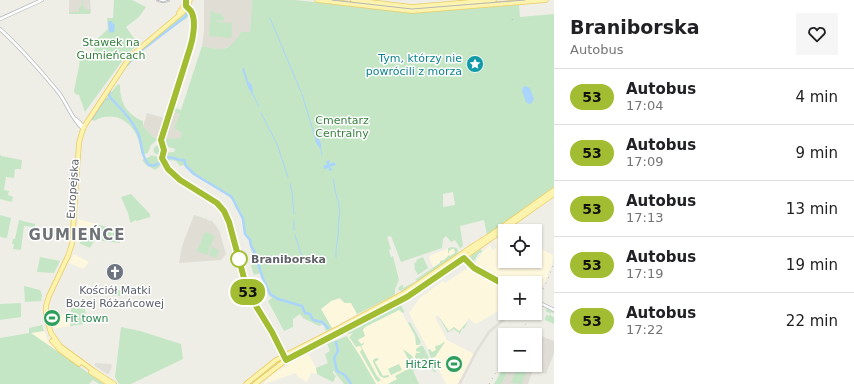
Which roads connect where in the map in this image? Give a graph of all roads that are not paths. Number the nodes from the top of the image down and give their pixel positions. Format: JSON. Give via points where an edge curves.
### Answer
{"nodes":[{"id":1,"x":42,"y":0,"type":"edge"},
{"id":2,"x":158,"y":0,"type":"edge"},
{"id":3,"x":168,"y":0,"type":"edge"},
{"id":4,"x":186,"y":0,"type":"edge"},
{"id":5,"x":190,"y":0,"type":"edge"},
{"id":6,"x":317,"y":0,"type":"edge"},
{"id":7,"x":352,"y":0,"type":"edge"},
{"id":8,"x":494,"y":0,"type":"edge"},
{"id":9,"x":546,"y":0,"type":"edge"},
{"id":10,"x":375,"y":3,"type":"edge"},
{"id":11,"x":0,"y":19,"type":"edge"},
{"id":12,"x":0,"y":28,"type":"edge"},
{"id":13,"x":82,"y":127,"type":"junction"},
{"id":14,"x":554,"y":190,"type":"edge"},
{"id":15,"x":554,"y":194,"type":"edge"},
{"id":16,"x":461,"y":253,"type":"junction"},
{"id":17,"x":464,"y":258,"type":"junction"},
{"id":18,"x":498,"y":281,"type":"edge"},
{"id":19,"x":542,"y":304,"type":"edge"},
{"id":20,"x":554,"y":310,"type":"edge"},
{"id":21,"x":109,"y":383,"type":"edge"},
{"id":22,"x":114,"y":384,"type":"edge"},
{"id":23,"x":246,"y":384,"type":"edge"},
{"id":24,"x":256,"y":384,"type":"edge"}],
"edges":[{"from":1,"to":11,"type":"street"},
{"from":2,"to":3,"type":"street"},
{"from":4,"to":13,"type":"main road","name":"Europejska","via":[[179,12],[127,58]]},
{"from":5,"to":13,"type":"main road","name":"Europejska","via":[[183,12],[126,62]]},
{"from":6,"to":10,"type":"main road"},
{"from":7,"to":10,"type":"main road"},
{"from":8,"to":10,"type":"main road","via":[[418,6]]},
{"from":9,"to":10,"type":"main road","via":[[422,11],[401,10]]},
{"from":12,"to":13,"type":"street","via":[[24,51]]},
{"from":13,"to":21,"type":"main road","name":"Europejska","via":[[72,246],[49,296],[46,317],[51,334],[59,344]]},
{"from":14,"to":16,"type":"main road"},
{"from":15,"to":17,"type":"main road"},
{"from":16,"to":17,"type":"street"},
{"from":16,"to":23,"type":"main road","via":[[398,296],[270,363]]},
{"from":17,"to":18,"type":"street"},
{"from":17,"to":24,"type":"main road","via":[[407,297],[286,360]]},
{"from":19,"to":20,"type":"street","bridge":true},
{"from":21,"to":22,"type":"main road","name":"Europejska"}]}
